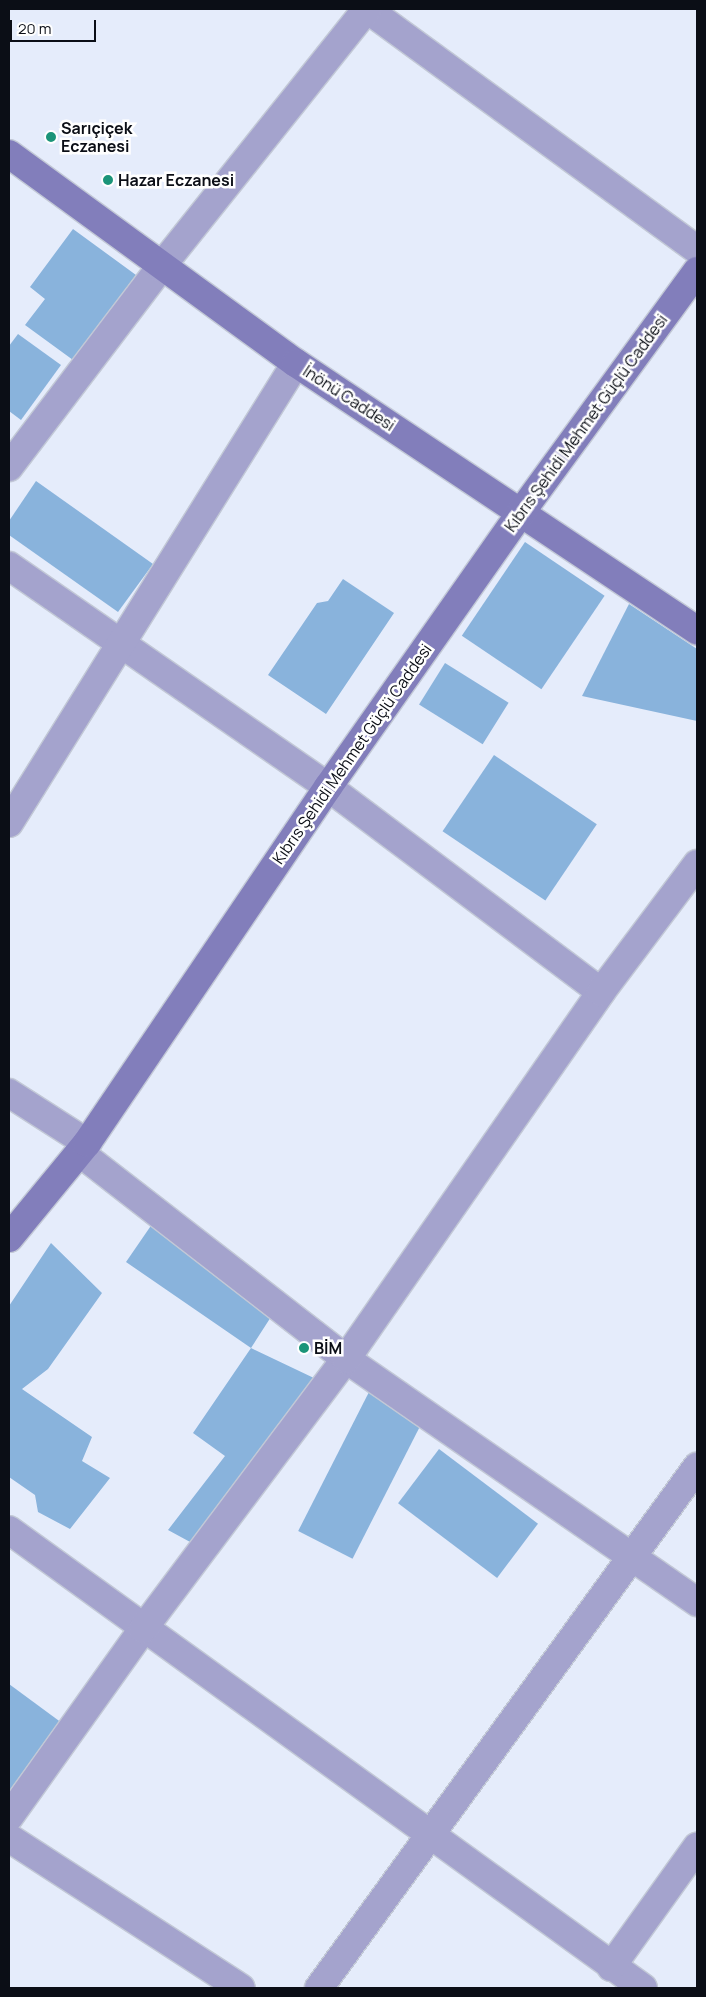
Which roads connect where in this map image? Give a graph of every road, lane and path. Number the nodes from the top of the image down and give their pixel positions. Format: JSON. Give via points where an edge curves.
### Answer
{"nodes":[{"id":1,"x":367,"y":9,"type":"edge"},
{"id":2,"x":9,"y":154,"type":"edge"},
{"id":3,"x":697,"y":250,"type":"edge"},
{"id":4,"x":160,"y":268,"type":"junction"},
{"id":5,"x":697,"y":271,"type":"edge"},
{"id":6,"x":296,"y":364,"type":"junction"},
{"id":7,"x":9,"y":466,"type":"edge"},
{"id":8,"x":522,"y":511,"type":"junction"},
{"id":9,"x":9,"y":566,"type":"edge"},
{"id":10,"x":697,"y":630,"type":"edge"},
{"id":11,"x":120,"y":642,"type":"junction"},
{"id":12,"x":328,"y":787,"type":"junction"},
{"id":13,"x":9,"y":823,"type":"edge"},
{"id":14,"x":697,"y":864,"type":"edge"},
{"id":15,"x":601,"y":992,"type":"junction"},
{"id":16,"x":9,"y":1093,"type":"edge"},
{"id":17,"x":83,"y":1147,"type":"junction"},
{"id":18,"x":9,"y":1238,"type":"edge"},
{"id":19,"x":346,"y":1359,"type":"junction"},
{"id":20,"x":697,"y":1467,"type":"edge"},
{"id":21,"x":9,"y":1530,"type":"edge"},
{"id":22,"x":632,"y":1558,"type":"junction"},
{"id":23,"x":697,"y":1602,"type":"edge"},
{"id":24,"x":143,"y":1629,"type":"junction"},
{"id":25,"x":9,"y":1817,"type":"edge"},
{"id":26,"x":428,"y":1834,"type":"junction"},
{"id":27,"x":9,"y":1838,"type":"edge"},
{"id":28,"x":697,"y":1847,"type":"edge"},
{"id":29,"x":611,"y":1967,"type":"junction"},
{"id":30,"x":241,"y":1988,"type":"edge"},
{"id":31,"x":319,"y":1988,"type":"edge"},
{"id":32,"x":643,"y":1988,"type":"edge"}],
"edges":[{"from":1,"to":3,"type":"street"},
{"from":1,"to":4,"type":"street"},
{"from":2,"to":4,"type":"street","name":"İnönü Caddesi"},
{"from":4,"to":6,"type":"street","name":"İnönü Caddesi"},
{"from":4,"to":7,"type":"street"},
{"from":5,"to":8,"type":"street","name":"Kıbrıs Şehidi Mehmet Güçlü Caddesi"},
{"from":6,"to":8,"type":"street","name":"İnönü Caddesi"},
{"from":6,"to":11,"type":"street"},
{"from":8,"to":10,"type":"street","name":"İnönü Caddesi"},
{"from":8,"to":12,"type":"street","name":"Kıbrıs Şehidi Mehmet Güçlü Caddesi"},
{"from":9,"to":11,"type":"street"},
{"from":11,"to":12,"type":"street"},
{"from":11,"to":13,"type":"street"},
{"from":12,"to":15,"type":"street"},
{"from":12,"to":17,"type":"street","name":"Kıbrıs Şehidi Mehmet Güçlü Caddesi"},
{"from":14,"to":15,"type":"street"},
{"from":15,"to":19,"type":"street"},
{"from":16,"to":17,"type":"street"},
{"from":17,"to":18,"type":"street","name":"Kıbrıs Şehidi Mehmet Güçlü Caddesi"},
{"from":17,"to":19,"type":"street"},
{"from":19,"to":22,"type":"street"},
{"from":19,"to":24,"type":"street"},
{"from":20,"to":22,"type":"street"},
{"from":21,"to":24,"type":"street"},
{"from":22,"to":23,"type":"street"},
{"from":22,"to":26,"type":"street"},
{"from":24,"to":25,"type":"street"},
{"from":24,"to":26,"type":"street"},
{"from":26,"to":29,"type":"street"},
{"from":26,"to":31,"type":"street"},
{"from":27,"to":30,"type":"street"},
{"from":28,"to":29,"type":"street"},
{"from":29,"to":32,"type":"street"}]}
